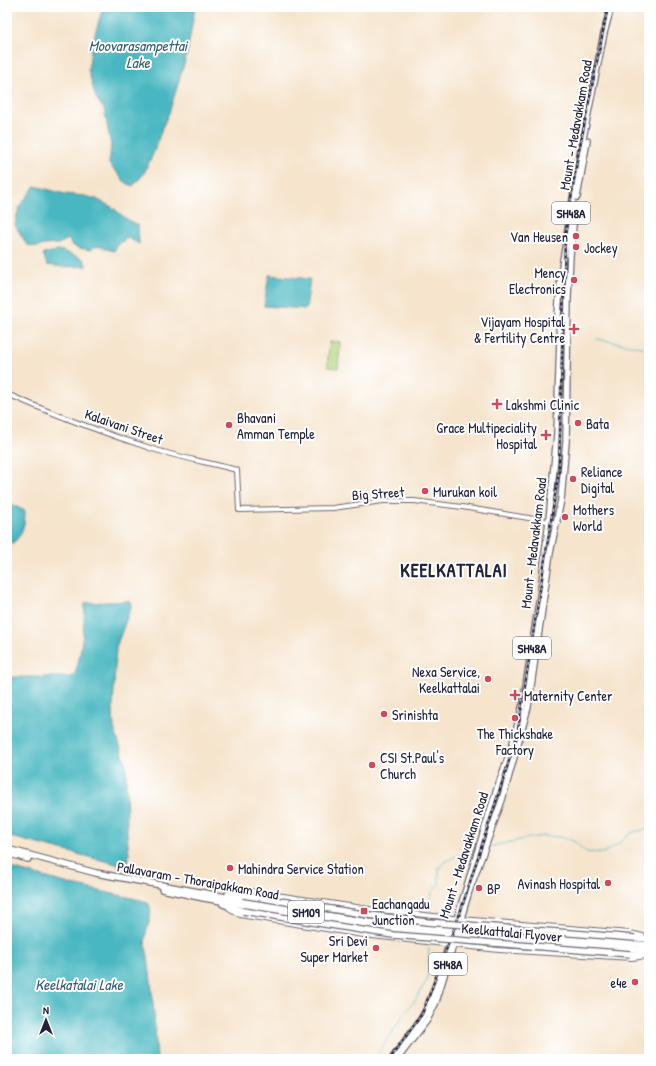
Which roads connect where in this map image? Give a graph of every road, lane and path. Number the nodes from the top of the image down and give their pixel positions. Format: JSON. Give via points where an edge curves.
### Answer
{"nodes":[{"id":1,"x":612,"y":7,"type":"edge"},
{"id":2,"x":7,"y":394,"type":"edge"},
{"id":3,"x":237,"y":470,"type":"joint"},
{"id":4,"x":549,"y":522,"type":"junction"},
{"id":5,"x":558,"y":523,"type":"junction"},
{"id":6,"x":485,"y":840,"type":"junction"},
{"id":7,"x":7,"y":849,"type":"edge"},
{"id":8,"x":7,"y":853,"type":"edge"},
{"id":9,"x":124,"y":880,"type":"junction"},
{"id":10,"x":227,"y":894,"type":"junction"},
{"id":11,"x":208,"y":896,"type":"junction"},
{"id":12,"x":223,"y":904,"type":"junction"},
{"id":13,"x":459,"y":919,"type":"junction"},
{"id":14,"x":455,"y":932,"type":"junction"},
{"id":15,"x":649,"y":939,"type":"edge"},
{"id":16,"x":451,"y":945,"type":"junction"},
{"id":17,"x":649,"y":945,"type":"edge"},
{"id":18,"x":649,"y":950,"type":"edge"},
{"id":19,"x":649,"y":955,"type":"edge"},
{"id":20,"x":392,"y":1059,"type":"edge"},
{"id":21,"x":398,"y":1059,"type":"edge"}],
"edges":[{"from":1,"to":4,"type":"main road","name":"Mount - Medavakkam Road","number":"SH48A","via":[[582,143],[561,273],[558,315],[558,422]]},
{"from":1,"to":5,"type":"main road","name":"Mount - Medavakkam Road","number":"SH48A","via":[[576,203],[572,240],[568,296],[566,442]]},
{"from":2,"to":3,"type":"street","name":"Kalaivani Street","via":[[138,444]]},
{"from":3,"to":4,"type":"street","name":"Big Street","via":[[239,510],[333,508],[383,501],[414,501]]},
{"from":4,"to":5,"type":"street","name":"Big Street"},
{"from":4,"to":6,"type":"main road","name":"Mount - Medavakkam Road","number":"SH48A","via":[[523,704],[512,747],[494,798]]},
{"from":5,"to":6,"type":"main road","name":"Mount - Medavakkam Road","number":"SH48A","via":[[550,553],[528,706],[502,800]]},
{"from":6,"to":13,"type":"main road","name":"Mount - Medavakkam Road","number":"SH48A"},
{"from":7,"to":9,"type":"main road","name":"Pallavaram - Thoraipakkam Road","number":"SH109"},
{"from":8,"to":9,"type":"main road","name":"Pallavaram - Thoraipakkam Road","number":"SH109"},
{"from":9,"to":11,"type":"main road","name":"Pallavaram - Thoraipakkam Road","number":"SH109"},
{"from":10,"to":11,"type":"main road","name":"Keelkattalai Flyover"},
{"from":10,"to":13,"type":"street","via":[[250,891],[369,909]]},
{"from":10,"to":15,"type":"main road","name":"Keelkattalai Flyover","bridge":true,"via":[[427,922]]},
{"from":11,"to":12,"type":"main road","name":"Keelkattalai Flyover"},
{"from":11,"to":14,"type":"main road","name":"Pallavaram - Thoraipakkam Road","number":"SH109","via":[[376,927]]},
{"from":12,"to":16,"type":"street","via":[[240,915],[272,921]]},
{"from":12,"to":19,"type":"main road","name":"Keelkattalai Flyover","bridge":true,"via":[[243,912],[392,935]]},
{"from":13,"to":14,"type":"main road","number":"SH48A"},
{"from":13,"to":15,"type":"street","via":[[630,933]]},
{"from":14,"to":16,"type":"main road","number":"SH48A"},
{"from":14,"to":17,"type":"main road","name":"Pallavaram - Thoraipakkam Road","number":"SH109"},
{"from":14,"to":18,"type":"main road","name":"Pallavaram - Thoraipakkam Road","number":"SH109"},
{"from":16,"to":19,"type":"street","via":[[632,958]]},
{"from":16,"to":20,"type":"main road","number":"SH48A","via":[[432,1000]]},
{"from":16,"to":21,"type":"main road","number":"SH48A","via":[[436,1002]]}]}
